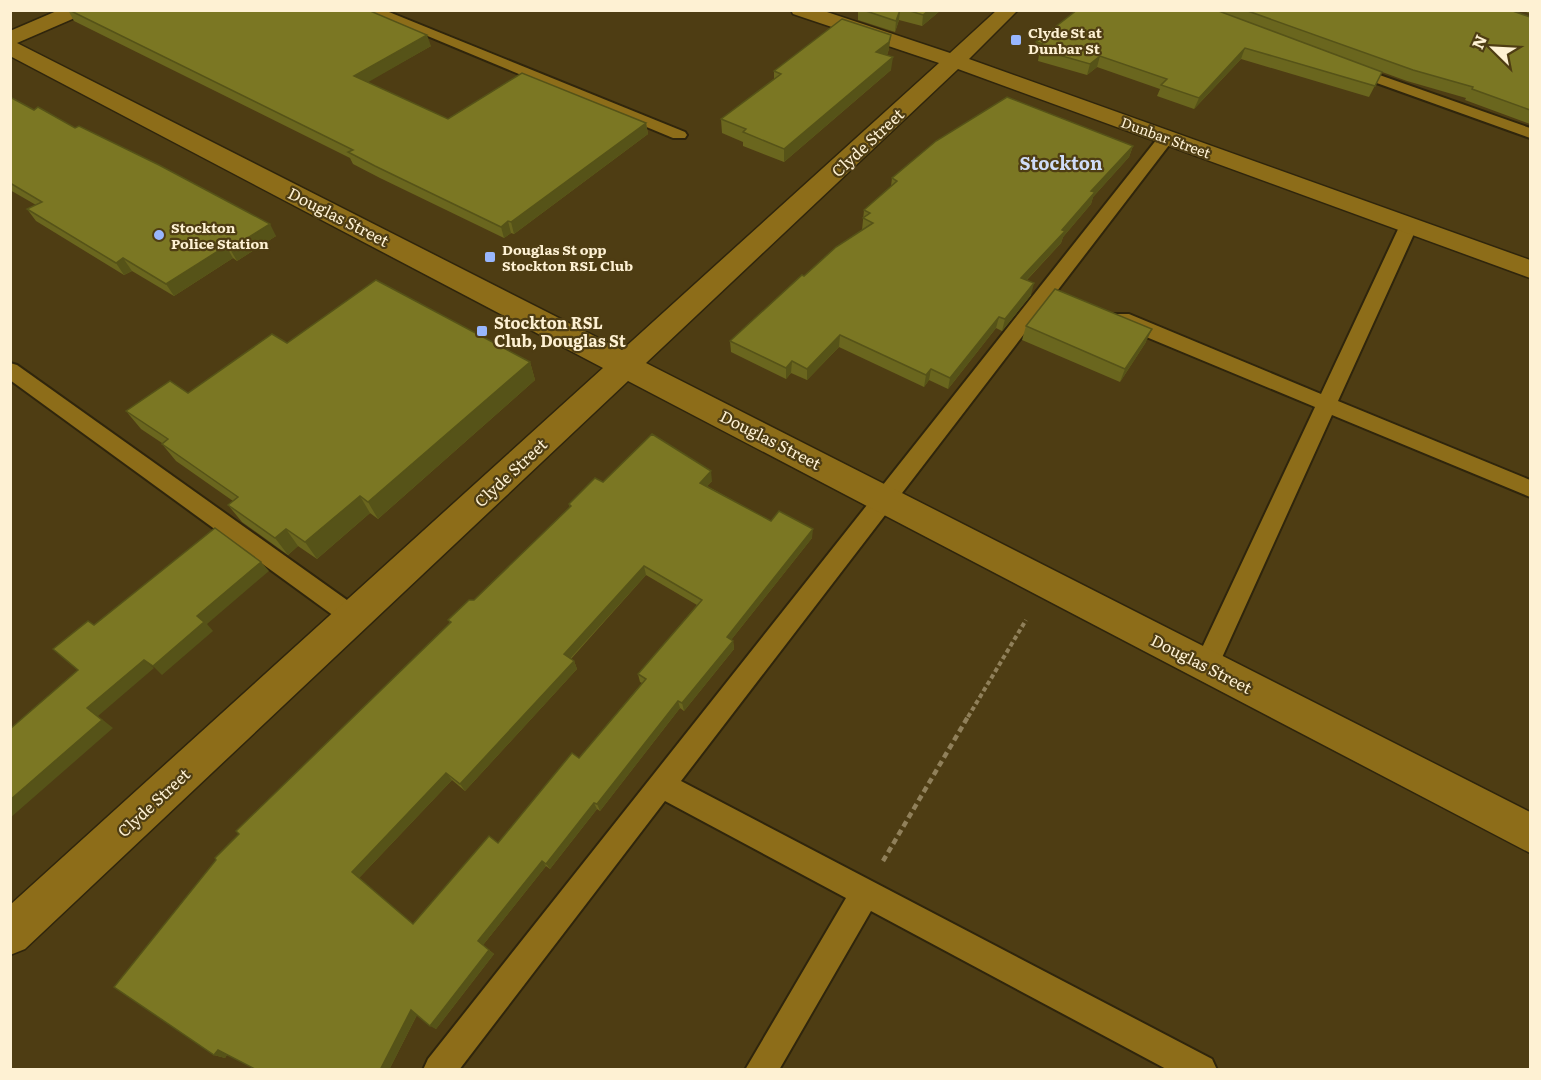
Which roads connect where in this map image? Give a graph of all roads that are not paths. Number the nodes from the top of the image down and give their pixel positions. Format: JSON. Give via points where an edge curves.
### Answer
{"nodes":[{"id":1,"x":77,"y":10,"type":"edge"},
{"id":2,"x":371,"y":10,"type":"edge"},
{"id":3,"x":800,"y":10,"type":"edge"},
{"id":4,"x":1010,"y":10,"type":"edge"},
{"id":5,"x":10,"y":39,"type":"edge"},
{"id":6,"x":10,"y":48,"type":"edge"},
{"id":7,"x":955,"y":61,"type":"junction"},
{"id":8,"x":1332,"y":62,"type":"edge"},
{"id":9,"x":1530,"y":134,"type":"edge"},
{"id":10,"x":679,"y":135,"type":"dead end"},
{"id":11,"x":1167,"y":136,"type":"junction"},
{"id":12,"x":1409,"y":225,"type":"junction"},
{"id":13,"x":1530,"y":269,"type":"edge"},
{"id":14,"x":1049,"y":289,"type":"junction"},
{"id":15,"x":1071,"y":298,"type":"edge"},
{"id":16,"x":1104,"y":312,"type":"edge"},
{"id":17,"x":627,"y":364,"type":"junction"},
{"id":18,"x":10,"y":370,"type":"edge"},
{"id":19,"x":1325,"y":403,"type":"junction"},
{"id":20,"x":1530,"y":489,"type":"edge"},
{"id":21,"x":885,"y":498,"type":"junction"},
{"id":22,"x":353,"y":616,"type":"junction"},
{"id":23,"x":1206,"y":665,"type":"junction"},
{"id":24,"x":661,"y":785,"type":"junction"},
{"id":25,"x":1530,"y":833,"type":"edge"},
{"id":26,"x":865,"y":893,"type":"junction"},
{"id":27,"x":10,"y":934,"type":"edge"},
{"id":28,"x":439,"y":1070,"type":"edge"},
{"id":29,"x":761,"y":1070,"type":"edge"},
{"id":30,"x":1201,"y":1070,"type":"edge"}],
"edges":[{"from":1,"to":5,"type":"street"},
{"from":2,"to":10,"type":"lane"},
{"from":3,"to":7,"type":"street","name":"Dunbar Street"},
{"from":4,"to":7,"type":"street","name":"Clyde Street"},
{"from":6,"to":17,"type":"street","name":"Douglas Street"},
{"from":7,"to":11,"type":"street","name":"Dunbar Street"},
{"from":7,"to":17,"type":"street","name":"Clyde Street"},
{"from":8,"to":9,"type":"lane"},
{"from":11,"to":12,"type":"street","name":"Dunbar Street"},
{"from":11,"to":14,"type":"lane"},
{"from":12,"to":13,"type":"street","name":"Dunbar Street"},
{"from":12,"to":19,"type":"lane"},
{"from":14,"to":15,"type":"lane"},
{"from":14,"to":21,"type":"lane"},
{"from":16,"to":19,"type":"lane"},
{"from":17,"to":21,"type":"street","name":"Douglas Street"},
{"from":17,"to":22,"type":"street","name":"Clyde Street"},
{"from":18,"to":22,"type":"lane"},
{"from":19,"to":20,"type":"lane"},
{"from":19,"to":23,"type":"lane"},
{"from":21,"to":23,"type":"street","name":"Douglas Street"},
{"from":21,"to":24,"type":"lane"},
{"from":22,"to":27,"type":"street","name":"Clyde Street"},
{"from":23,"to":25,"type":"street","name":"Douglas Street"},
{"from":24,"to":26,"type":"lane"},
{"from":24,"to":28,"type":"lane"},
{"from":26,"to":29,"type":"lane"},
{"from":26,"to":30,"type":"lane"}]}
